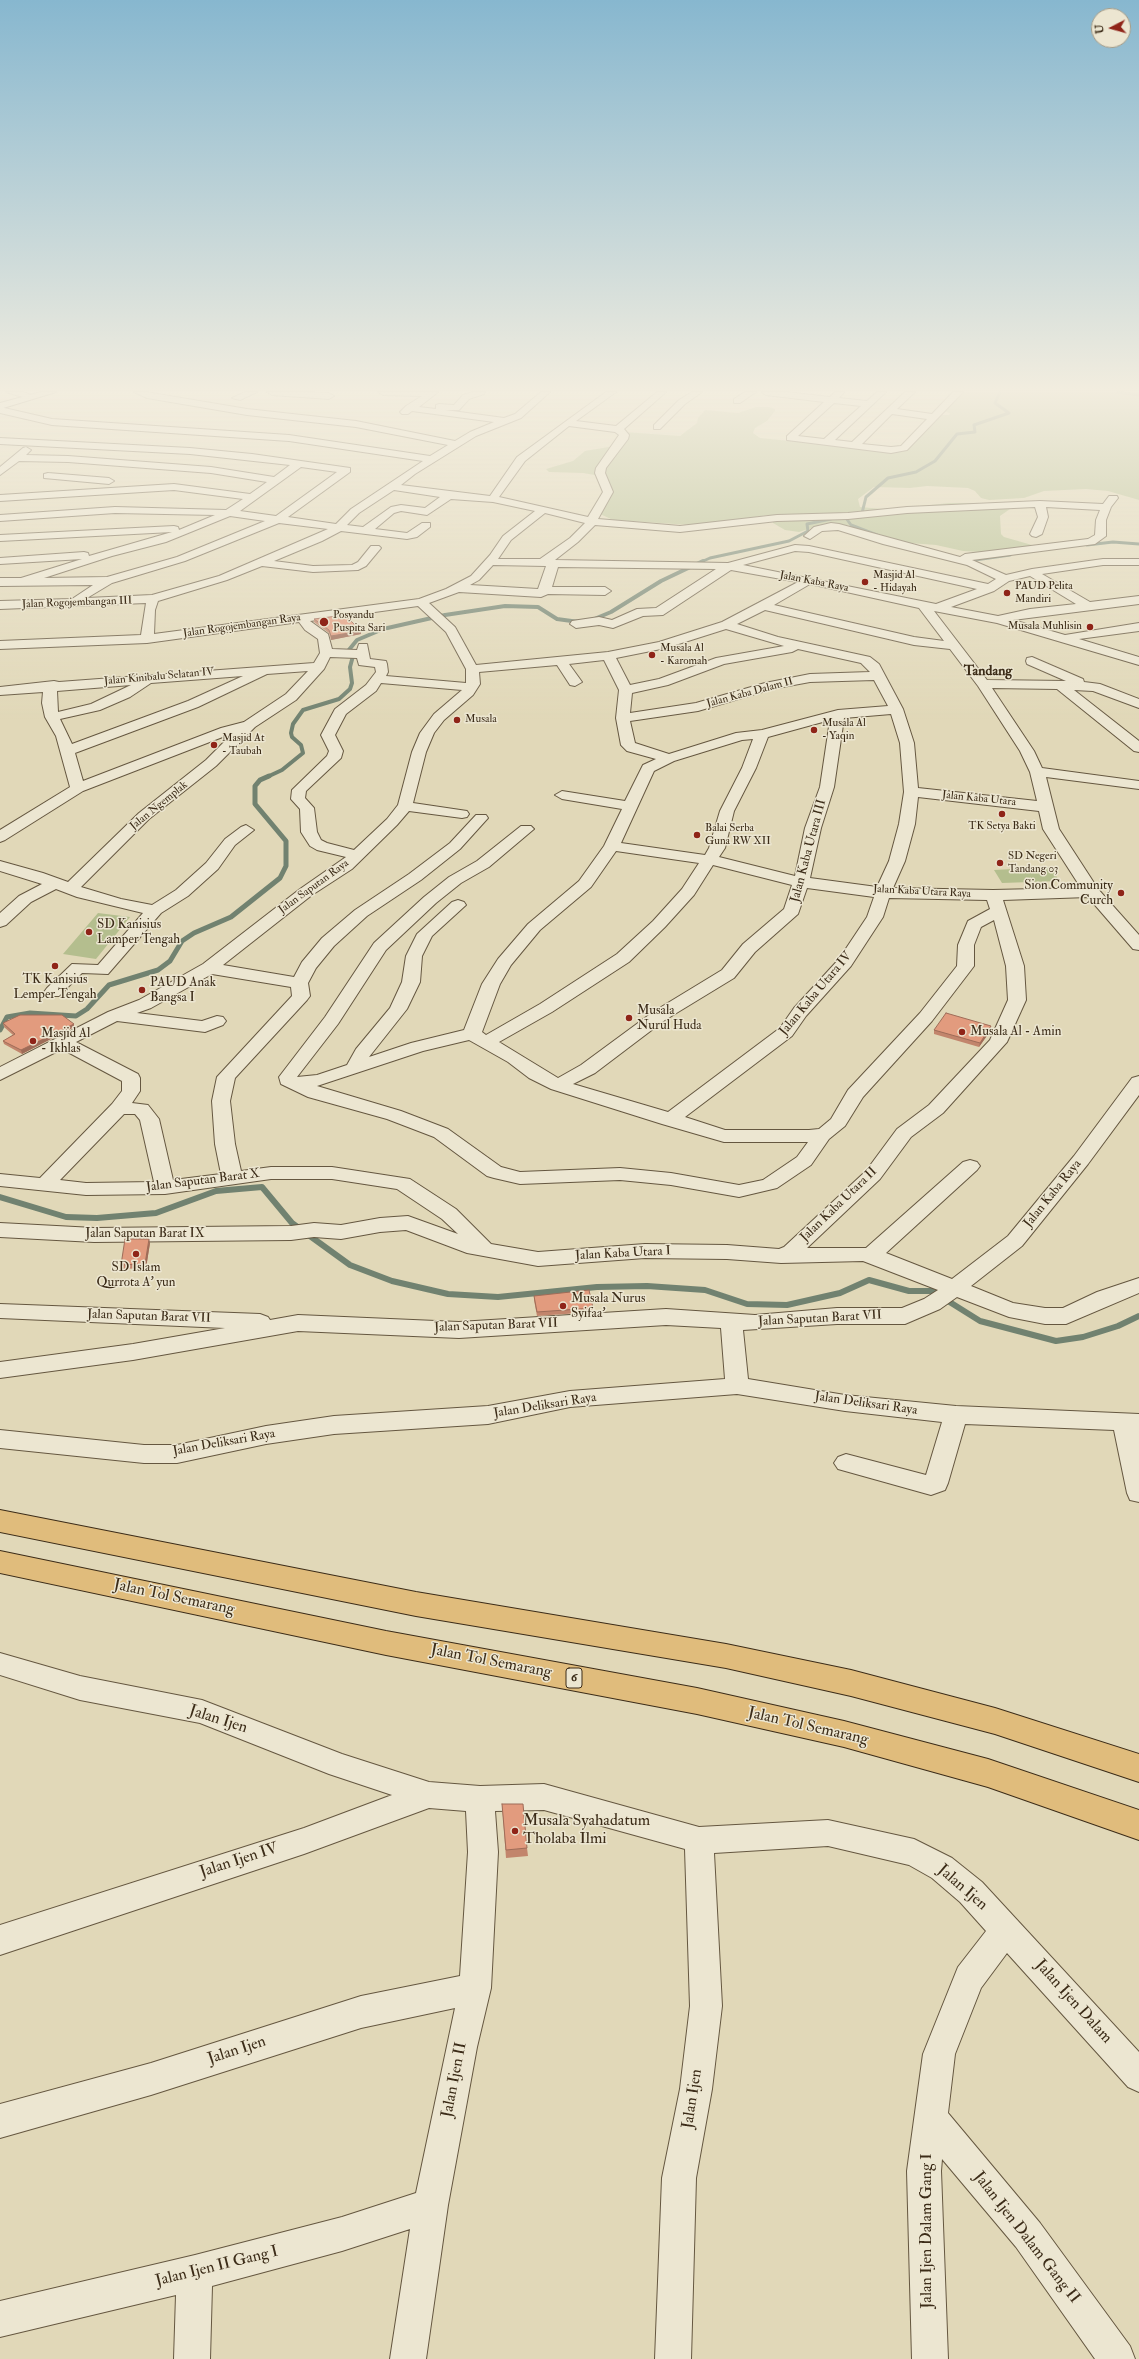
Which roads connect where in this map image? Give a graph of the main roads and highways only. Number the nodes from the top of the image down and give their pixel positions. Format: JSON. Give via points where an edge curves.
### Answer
{"nodes":[{"id":1,"x":0,"y":1521,"type":"edge"},
{"id":2,"x":0,"y":1562,"type":"edge"},
{"id":3,"x":1139,"y":1768,"type":"edge"},
{"id":4,"x":1139,"y":1825,"type":"edge"}],
"edges":[{"from":1,"to":3,"type":"highway","via":[[416,1604],[726,1656],[843,1681],[995,1721]]},
{"from":2,"to":4,"type":"highway","name":"Jalan Tol Semarang","number":"6","via":[[386,1643],[697,1701],[828,1731],[988,1773]]}]}
